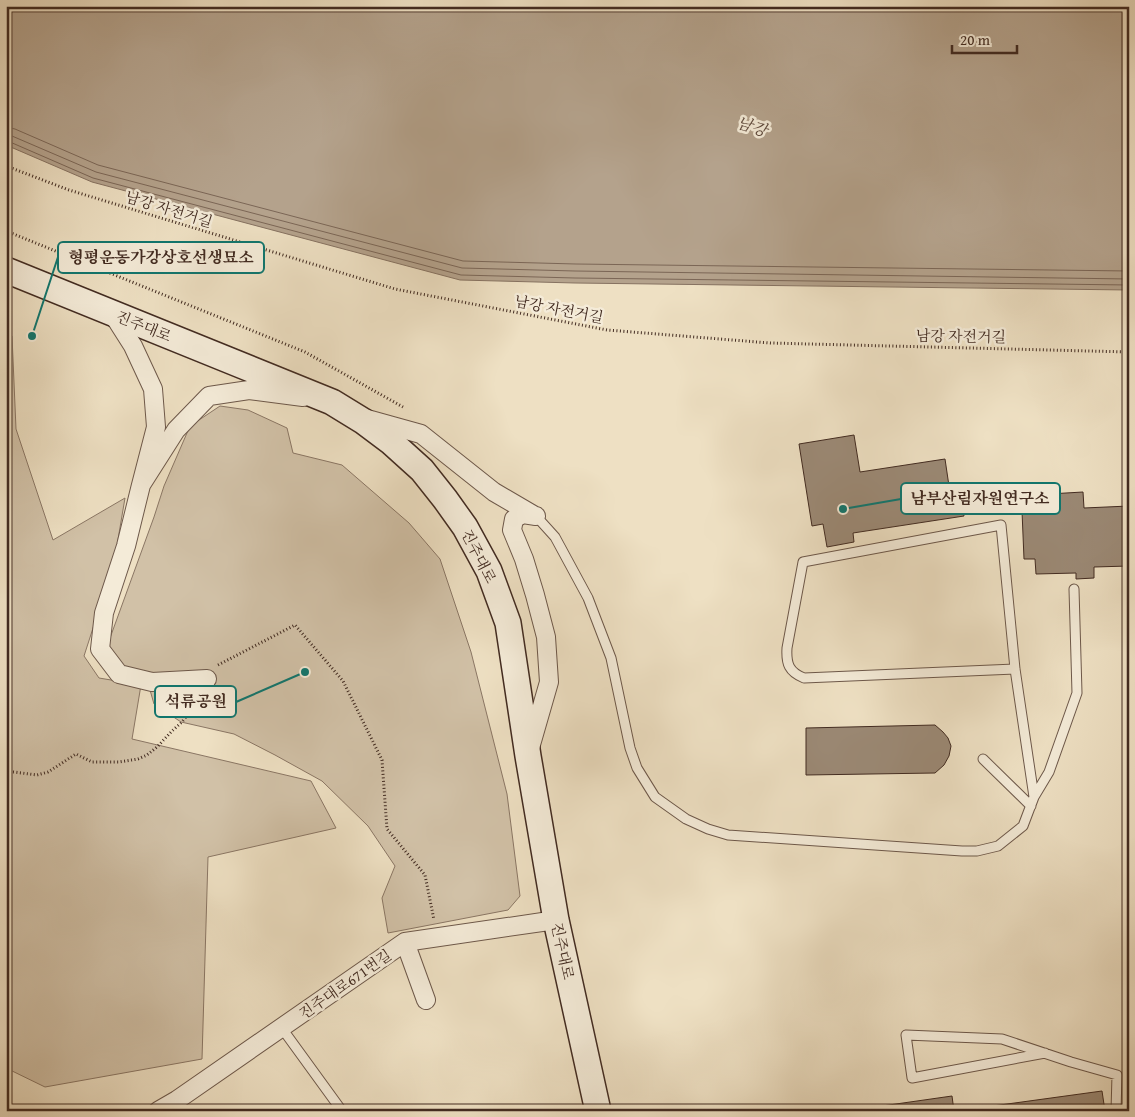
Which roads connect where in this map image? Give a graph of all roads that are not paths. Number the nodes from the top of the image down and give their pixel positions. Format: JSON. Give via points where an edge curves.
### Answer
{"nodes":[{"id":1,"x":6,"y":270,"type":"edge"},
{"id":2,"x":112,"y":313,"type":"junction"},
{"id":3,"x":332,"y":402,"type":"junction"},
{"id":4,"x":355,"y":415,"type":"junction"},
{"id":5,"x":141,"y":485,"type":"junction"},
{"id":6,"x":536,"y":516,"type":"junction"},
{"id":7,"x":1074,"y":589,"type":"dead end"},
{"id":8,"x":1014,"y":669,"type":"junction"},
{"id":9,"x":206,"y":679,"type":"road end"},
{"id":10,"x":528,"y":756,"type":"junction"},
{"id":11,"x":983,"y":759,"type":"dead end"},
{"id":12,"x":1032,"y":802,"type":"junction"},
{"id":13,"x":556,"y":920,"type":"junction"},
{"id":14,"x":405,"y":942,"type":"junction"},
{"id":15,"x":426,"y":1000,"type":"dead end"},
{"id":16,"x":282,"y":1028,"type":"junction"},
{"id":17,"x":1045,"y":1054,"type":"junction"},
{"id":18,"x":158,"y":1111,"type":"edge"},
{"id":19,"x":342,"y":1111,"type":"edge"},
{"id":20,"x":598,"y":1111,"type":"edge"},
{"id":21,"x":1116,"y":1111,"type":"edge"}],
"edges":[{"from":1,"to":2,"type":"street","name":"진주대로"},
{"from":2,"to":3,"type":"street","name":"진주대로"},
{"from":2,"to":5,"type":"street","via":[[133,346],[153,389],[156,427]]},
{"from":3,"to":4,"type":"street","name":"진주대로"},
{"from":3,"to":5,"type":"street","via":[[249,390],[209,396],[176,430]]},
{"from":4,"to":6,"type":"street","via":[[421,434],[494,492]]},
{"from":4,"to":10,"type":"street","name":"진주대로","via":[[422,470],[465,527],[489,571],[508,623]]},
{"from":5,"to":9,"type":"street","via":[[126,546],[104,613],[100,649],[119,674],[152,682]]},
{"from":6,"to":10,"type":"street","via":[[523,514],[514,519],[512,530],[546,637],[549,682]]},
{"from":6,"to":12,"type":"lane","via":[[555,537],[588,598],[611,658],[637,768],[655,797],[686,820],[728,835],[977,851],[998,846],[1023,826]]},
{"from":7,"to":12,"type":"lane","via":[[1077,693],[1050,772]]},
{"from":8,"to":8,"type":"lane","via":[[1001,524],[803,562],[787,648],[789,667],[796,674],[804,678]]},
{"from":8,"to":12,"type":"lane"},
{"from":10,"to":13,"type":"street","name":"진주대로"},
{"from":11,"to":12,"type":"lane"},
{"from":13,"to":14,"type":"street","name":"진주대로671번길"},
{"from":13,"to":20,"type":"street","name":"진주대로"},
{"from":14,"to":15,"type":"street"},
{"from":14,"to":16,"type":"street","name":"진주대로671번길"},
{"from":16,"to":18,"type":"street","name":"진주대로671번길"},
{"from":16,"to":19,"type":"lane"},
{"from":17,"to":17,"type":"lane","via":[[1002,1039],[906,1035],[912,1078]]},
{"from":17,"to":21,"type":"lane","via":[[1117,1075]]}]}
